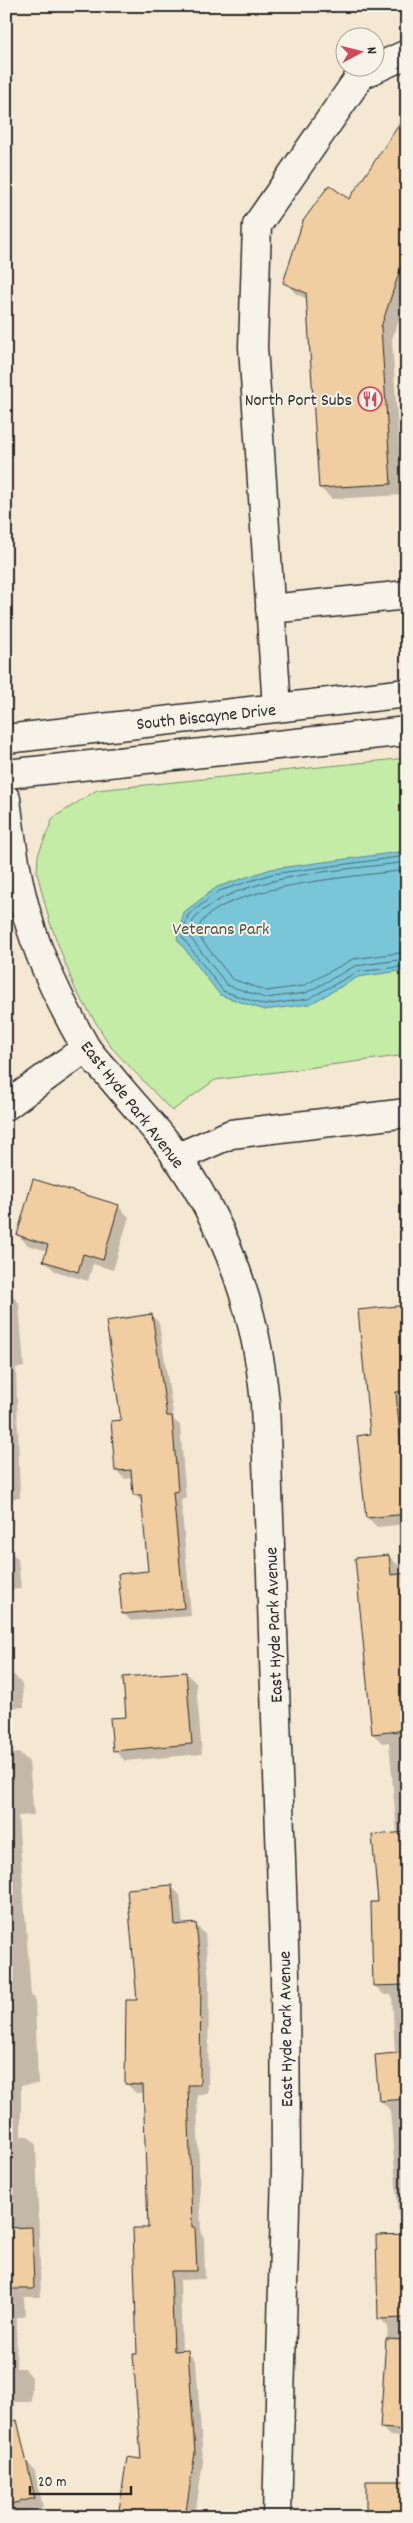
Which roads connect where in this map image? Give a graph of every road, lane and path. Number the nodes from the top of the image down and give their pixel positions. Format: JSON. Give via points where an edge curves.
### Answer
{"nodes":[{"id":1,"x":407,"y":54,"type":"edge"},
{"id":2,"x":407,"y":595,"type":"edge"},
{"id":3,"x":270,"y":609,"type":"junction"},
{"id":4,"x":407,"y":693,"type":"edge"},
{"id":5,"x":276,"y":708,"type":"junction"},
{"id":6,"x":407,"y":731,"type":"edge"},
{"id":7,"x":6,"y":739,"type":"edge"},
{"id":8,"x":6,"y":774,"type":"edge"},
{"id":9,"x":6,"y":799,"type":"edge"},
{"id":10,"x":86,"y":1048,"type":"junction"},
{"id":11,"x":6,"y":1106,"type":"edge"},
{"id":12,"x":407,"y":1113,"type":"edge"},
{"id":13,"x":176,"y":1158,"type":"junction"},
{"id":14,"x":277,"y":2517,"type":"edge"}],
"edges":[{"from":1,"to":3,"type":"street","via":[[361,75],[257,226],[253,347]]},
{"from":2,"to":3,"type":"street"},
{"from":3,"to":5,"type":"street"},
{"from":4,"to":5,"type":"street","name":"South Biscayne Drive"},
{"from":5,"to":7,"type":"street","name":"South Biscayne Drive"},
{"from":6,"to":8,"type":"street","name":"South Biscayne Drive"},
{"from":9,"to":10,"type":"street","name":"East Hyde Park Avenue","via":[[22,897],[34,936],[54,989]]},
{"from":10,"to":11,"type":"street"},
{"from":10,"to":13,"type":"street","name":"East Hyde Park Avenue"},
{"from":12,"to":13,"type":"street","via":[[231,1134]]},
{"from":13,"to":14,"type":"street","name":"East Hyde Park Avenue","via":[[213,1217],[245,1292],[261,1362],[265,1403],[285,1984],[286,2169]]}]}
